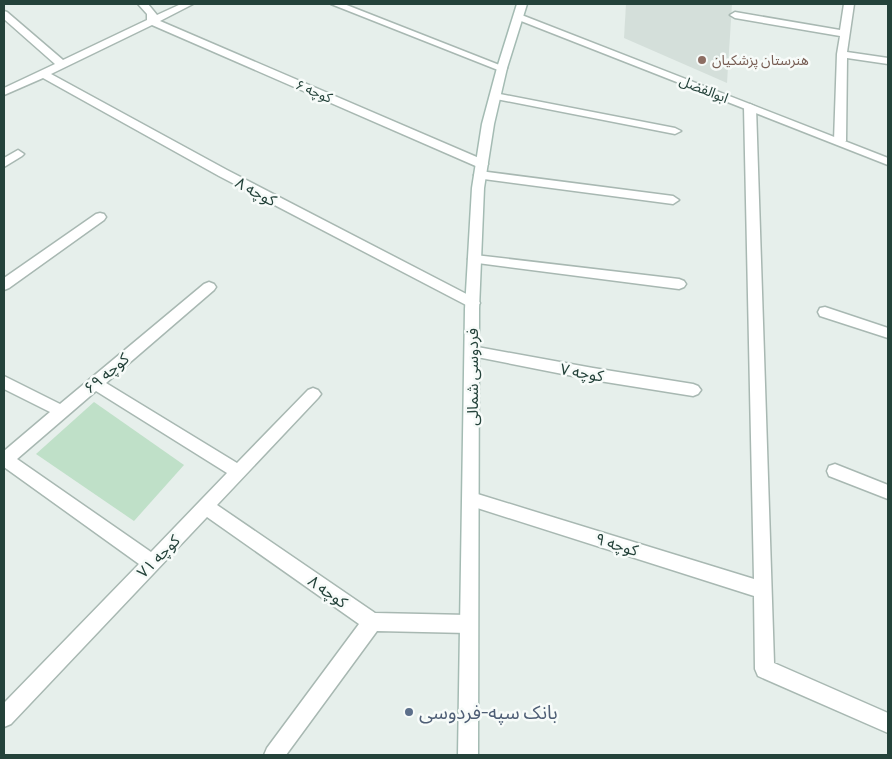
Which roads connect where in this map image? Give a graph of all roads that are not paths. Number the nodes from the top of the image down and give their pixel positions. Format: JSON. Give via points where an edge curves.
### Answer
{"nodes":[{"id":1,"x":143,"y":4,"type":"edge"},
{"id":2,"x":188,"y":4,"type":"edge"},
{"id":3,"x":336,"y":4,"type":"edge"},
{"id":4,"x":848,"y":4,"type":"edge"},
{"id":5,"x":521,"y":10,"type":"edge"},
{"id":6,"x":4,"y":14,"type":"edge"},
{"id":7,"x":735,"y":15,"type":"dead end"},
{"id":8,"x":152,"y":17,"type":"junction"},
{"id":9,"x":845,"y":34,"type":"junction"},
{"id":10,"x":842,"y":54,"type":"junction"},
{"id":11,"x":888,"y":61,"type":"edge"},
{"id":12,"x":62,"y":65,"type":"junction"},
{"id":13,"x":502,"y":68,"type":"junction"},
{"id":14,"x":42,"y":73,"type":"junction"},
{"id":15,"x":4,"y":92,"type":"edge"},
{"id":16,"x":495,"y":96,"type":"junction"},
{"id":17,"x":750,"y":107,"type":"junction"},
{"id":18,"x":675,"y":131,"type":"dead end"},
{"id":19,"x":840,"y":141,"type":"junction"},
{"id":20,"x":18,"y":154,"type":"dead end"},
{"id":21,"x":4,"y":162,"type":"edge"},
{"id":22,"x":888,"y":162,"type":"edge"},
{"id":23,"x":481,"y":169,"type":"junction"},
{"id":24,"x":673,"y":200,"type":"dead end"},
{"id":25,"x":100,"y":217,"type":"dead end"},
{"id":26,"x":475,"y":258,"type":"junction"},
{"id":27,"x":679,"y":284,"type":"dead end"},
{"id":28,"x":4,"y":285,"type":"edge"},
{"id":29,"x":209,"y":286,"type":"dead end"},
{"id":30,"x":473,"y":303,"type":"junction"},
{"id":31,"x":825,"y":312,"type":"dead end"},
{"id":32,"x":888,"y":333,"type":"edge"},
{"id":33,"x":472,"y":351,"type":"junction"},
{"id":34,"x":4,"y":382,"type":"edge"},
{"id":35,"x":94,"y":384,"type":"junction"},
{"id":36,"x":693,"y":390,"type":"dead end"},
{"id":37,"x":313,"y":394,"type":"dead end"},
{"id":38,"x":61,"y":411,"type":"junction"},
{"id":39,"x":4,"y":459,"type":"edge"},
{"id":40,"x":835,"y":471,"type":"dead end"},
{"id":41,"x":239,"y":472,"type":"junction"},
{"id":42,"x":888,"y":492,"type":"edge"},
{"id":43,"x":471,"y":499,"type":"junction"},
{"id":44,"x":206,"y":507,"type":"junction"},
{"id":45,"x":151,"y":562,"type":"junction"},
{"id":46,"x":762,"y":590,"type":"junction"},
{"id":47,"x":372,"y":622,"type":"junction"},
{"id":48,"x":468,"y":624,"type":"junction"},
{"id":49,"x":4,"y":717,"type":"edge"},
{"id":50,"x":888,"y":723,"type":"edge"},
{"id":51,"x":274,"y":755,"type":"edge"},
{"id":52,"x":468,"y":755,"type":"edge"}],
"edges":[{"from":1,"to":8,"type":"street"},
{"from":2,"to":8,"type":"street"},
{"from":3,"to":13,"type":"street"},
{"from":4,"to":9,"type":"street"},
{"from":5,"to":13,"type":"street","name":"فردوسی شمالی"},
{"from":5,"to":17,"type":"street","name":"ابوالفضل"},
{"from":6,"to":12,"type":"street"},
{"from":7,"to":9,"type":"street"},
{"from":8,"to":12,"type":"street"},
{"from":8,"to":23,"type":"street","name":"کوچه ۶"},
{"from":9,"to":10,"type":"street"},
{"from":10,"to":11,"type":"street"},
{"from":10,"to":19,"type":"street"},
{"from":12,"to":14,"type":"street"},
{"from":13,"to":16,"type":"street","name":"فردوسی شمالی"},
{"from":14,"to":15,"type":"street"},
{"from":14,"to":30,"type":"street","name":"کوچه ۸","via":[[223,173]]},
{"from":16,"to":18,"type":"street"},
{"from":16,"to":23,"type":"street","name":"فردوسی شمالی"},
{"from":17,"to":19,"type":"street","name":"ابوالفضل"},
{"from":17,"to":46,"type":"street"},
{"from":19,"to":22,"type":"street","name":"ابوالفضل"},
{"from":20,"to":21,"type":"street"},
{"from":23,"to":24,"type":"street","name":"کوچه ۶"},
{"from":23,"to":26,"type":"street","name":"فردوسی شمالی"},
{"from":25,"to":28,"type":"street"},
{"from":26,"to":27,"type":"street"},
{"from":26,"to":30,"type":"street","name":"فردوسی شمالی"},
{"from":29,"to":35,"type":"street","name":"کوچه ۶۹"},
{"from":30,"to":33,"type":"street","name":"فردوسی شمالی"},
{"from":31,"to":32,"type":"street"},
{"from":33,"to":36,"type":"street","name":"کوچه ۷"},
{"from":33,"to":43,"type":"street","name":"فردوسی شمالی"},
{"from":34,"to":38,"type":"street"},
{"from":35,"to":38,"type":"street","name":"کوچه ۶۹"},
{"from":35,"to":41,"type":"street"},
{"from":37,"to":41,"type":"street","name":"کوچه ۷۱"},
{"from":38,"to":39,"type":"street","name":"کوچه ۶۹"},
{"from":39,"to":45,"type":"street"},
{"from":40,"to":42,"type":"street"},
{"from":41,"to":44,"type":"street","name":"کوچه ۷۱"},
{"from":43,"to":46,"type":"street","name":"کوچه ۹"},
{"from":43,"to":48,"type":"street","name":"فردوسی شمالی"},
{"from":44,"to":45,"type":"street","name":"کوچه ۷۱"},
{"from":44,"to":47,"type":"street","name":"کوچه ۸"},
{"from":45,"to":49,"type":"street","name":"کوچه ۷۱"},
{"from":46,"to":50,"type":"street","via":[[765,669]]},
{"from":47,"to":48,"type":"street"},
{"from":47,"to":51,"type":"street"},
{"from":48,"to":52,"type":"street","name":"فردوسی شمالی"}]}
